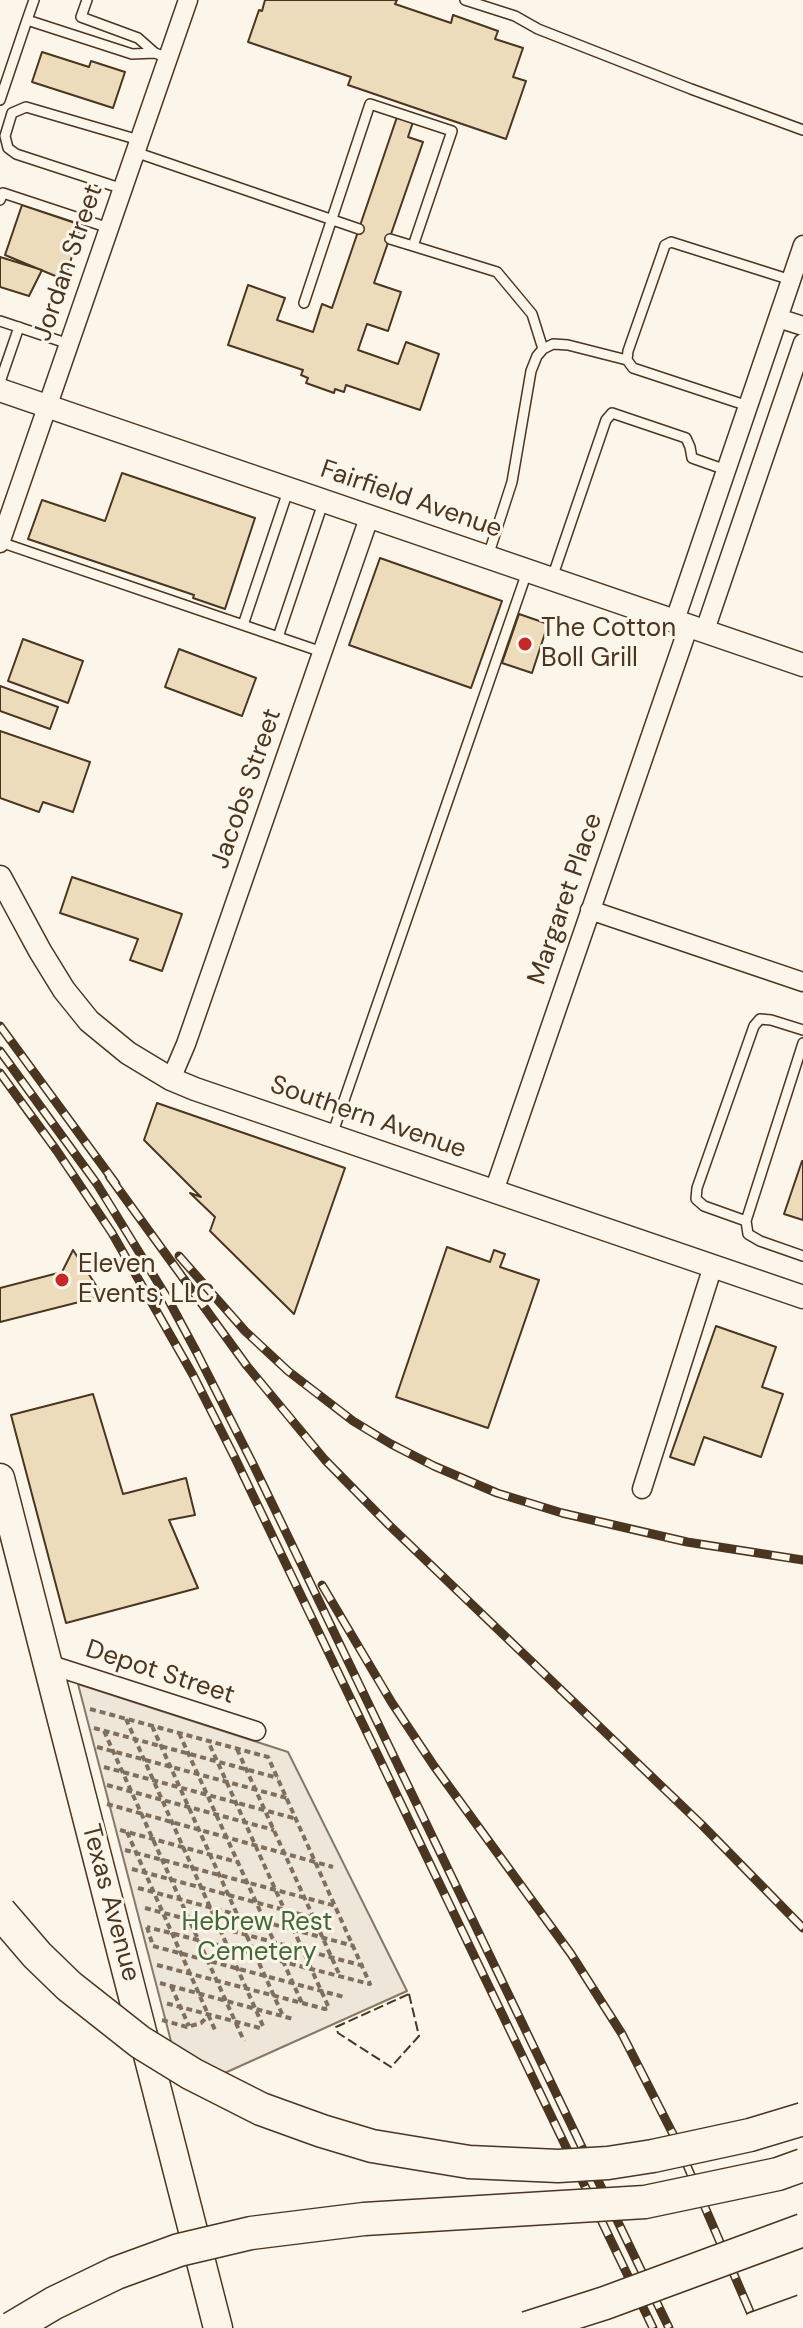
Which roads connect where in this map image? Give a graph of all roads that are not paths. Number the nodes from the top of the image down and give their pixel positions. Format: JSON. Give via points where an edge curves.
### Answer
{"nodes":[{"id":1,"x":34,"y":0,"type":"edge"},
{"id":2,"x":87,"y":0,"type":"edge"},
{"id":3,"x":188,"y":0,"type":"edge"},
{"id":4,"x":465,"y":0,"type":"edge"},
{"id":5,"x":27,"y":20,"type":"junction"},
{"id":6,"x":161,"y":56,"type":"junction"},
{"id":7,"x":0,"y":100,"type":"edge"},
{"id":8,"x":803,"y":130,"type":"edge"},
{"id":9,"x":137,"y":146,"type":"junction"},
{"id":10,"x":123,"y":189,"type":"junction"},
{"id":11,"x":0,"y":200,"type":"edge"},
{"id":12,"x":332,"y":220,"type":"junction"},
{"id":13,"x":109,"y":228,"type":"junction"},
{"id":14,"x":359,"y":229,"type":"dead end"},
{"id":15,"x":390,"y":239,"type":"dead end"},
{"id":16,"x":803,"y":245,"type":"edge"},
{"id":17,"x":413,"y":246,"type":"junction"},
{"id":18,"x":791,"y":280,"type":"junction"},
{"id":19,"x":304,"y":303,"type":"dead end"},
{"id":20,"x":778,"y":318,"type":"junction"},
{"id":21,"x":0,"y":321,"type":"edge"},
{"id":22,"x":803,"y":326,"type":"edge"},
{"id":23,"x":19,"y":327,"type":"junction"},
{"id":24,"x":803,"y":343,"type":"edge"},
{"id":25,"x":69,"y":344,"type":"junction"},
{"id":26,"x":543,"y":349,"type":"junction"},
{"id":27,"x":627,"y":360,"type":"junction"},
{"id":28,"x":0,"y":382,"type":"edge"},
{"id":29,"x":0,"y":390,"type":"edge"},
{"id":30,"x":48,"y":405,"type":"junction"},
{"id":31,"x":748,"y":406,"type":"junction"},
{"id":32,"x":726,"y":470,"type":"junction"},
{"id":33,"x":289,"y":488,"type":"junction"},
{"id":34,"x":324,"y":500,"type":"junction"},
{"id":35,"x":370,"y":515,"type":"junction"},
{"id":36,"x":0,"y":542,"type":"edge"},
{"id":37,"x":488,"y":556,"type":"junction"},
{"id":38,"x":528,"y":570,"type":"junction"},
{"id":39,"x":552,"y":578,"type":"junction"},
{"id":40,"x":243,"y":625,"type":"junction"},
{"id":41,"x":689,"y":625,"type":"junction"},
{"id":42,"x":278,"y":637,"type":"junction"},
{"id":43,"x":322,"y":652,"type":"junction"},
{"id":44,"x":803,"y":665,"type":"edge"},
{"id":45,"x":0,"y":877,"type":"edge"},
{"id":46,"x":590,"y":910,"type":"junction"},
{"id":47,"x":803,"y":982,"type":"edge"},
{"id":48,"x":803,"y":1030,"type":"edge"},
{"id":49,"x":803,"y":1043,"type":"edge"},
{"id":50,"x":171,"y":1079,"type":"junction"},
{"id":51,"x":332,"y":1135,"type":"junction"},
{"id":52,"x":494,"y":1191,"type":"junction"},
{"id":53,"x":746,"y":1221,"type":"junction"},
{"id":54,"x":803,"y":1256,"type":"edge"},
{"id":55,"x":713,"y":1266,"type":"junction"},
{"id":56,"x":803,"y":1297,"type":"edge"},
{"id":57,"x":0,"y":1478,"type":"edge"},
{"id":58,"x":642,"y":1489,"type":"dead end"},
{"id":59,"x":48,"y":1664,"type":"junction"},
{"id":60,"x":256,"y":1731,"type":"dead end"},
{"id":61,"x":0,"y":1912,"type":"edge"},
{"id":62,"x":803,"y":2119,"type":"edge"},
{"id":63,"x":803,"y":2165,"type":"edge"},
{"id":64,"x":803,"y":2230,"type":"edge"},
{"id":65,"x":803,"y":2311,"type":"edge"},
{"id":66,"x":12,"y":2328,"type":"edge"},
{"id":67,"x":218,"y":2328,"type":"edge"},
{"id":68,"x":527,"y":2328,"type":"edge"},
{"id":69,"x":756,"y":2328,"type":"edge"}],
"edges":[{"from":1,"to":5,"type":"lane"},
{"from":2,"to":6,"type":"lane","via":[[81,17],[138,38]]},
{"from":3,"to":6,"type":"street","name":"Jordan Street"},
{"from":4,"to":8,"type":"lane"},
{"from":5,"to":6,"type":"lane","via":[[132,54]]},
{"from":5,"to":7,"type":"lane"},
{"from":6,"to":9,"type":"street","name":"Jordan Street"},
{"from":9,"to":10,"type":"street","name":"Jordan Street"},
{"from":9,"to":10,"type":"lane","via":[[26,107],[12,113],[5,136],[16,154]]},
{"from":9,"to":12,"type":"lane"},
{"from":10,"to":13,"type":"street","name":"Jordan Street"},
{"from":11,"to":13,"type":"lane","via":[[3,193]]},
{"from":12,"to":14,"type":"lane"},
{"from":12,"to":17,"type":"lane","via":[[370,104],[452,131]]},
{"from":12,"to":19,"type":"lane"},
{"from":13,"to":25,"type":"street","name":"Jordan Street"},
{"from":15,"to":17,"type":"lane"},
{"from":16,"to":18,"type":"street","name":"Margaret Place"},
{"from":17,"to":26,"type":"lane","via":[[497,272],[532,314]]},
{"from":18,"to":20,"type":"street","name":"Margaret Place"},
{"from":18,"to":27,"type":"lane","via":[[671,242],[665,245]]},
{"from":20,"to":22,"type":"street"},
{"from":20,"to":31,"type":"street","name":"Margaret Place"},
{"from":21,"to":23,"type":"lane"},
{"from":23,"to":25,"type":"lane"},
{"from":23,"to":28,"type":"lane"},
{"from":24,"to":41,"type":"street","name":"Margaret Place"},
{"from":25,"to":30,"type":"street","name":"Jordan Street"},
{"from":26,"to":27,"type":"lane","via":[[568,345]]},
{"from":26,"to":37,"type":"lane","via":[[531,371],[512,482]]},
{"from":27,"to":31,"type":"lane","via":[[633,368]]},
{"from":29,"to":30,"type":"street","name":"Fairfield Avenue"},
{"from":30,"to":33,"type":"street","name":"Fairfield Avenue"},
{"from":30,"to":36,"type":"street","name":"Jordan Street"},
{"from":31,"to":32,"type":"street","name":"Margaret Place"},
{"from":32,"to":39,"type":"lane","via":[[692,458],[686,438],[612,413]]},
{"from":32,"to":41,"type":"street","name":"Margaret Place"},
{"from":33,"to":34,"type":"street","name":"Fairfield Avenue"},
{"from":33,"to":40,"type":"lane"},
{"from":34,"to":35,"type":"street","name":"Fairfield Avenue"},
{"from":34,"to":42,"type":"lane"},
{"from":35,"to":37,"type":"street","name":"Fairfield Avenue"},
{"from":35,"to":43,"type":"street","name":"Jacobs Street"},
{"from":36,"to":40,"type":"lane"},
{"from":37,"to":38,"type":"street","name":"Fairfield Avenue"},
{"from":38,"to":39,"type":"street","name":"Fairfield Avenue"},
{"from":38,"to":51,"type":"lane"},
{"from":39,"to":41,"type":"street","name":"Fairfield Avenue"},
{"from":40,"to":42,"type":"lane"},
{"from":41,"to":44,"type":"street","name":"Fairfield Avenue"},
{"from":41,"to":46,"type":"street","name":"Margaret Place"},
{"from":42,"to":43,"type":"lane"},
{"from":43,"to":50,"type":"street","name":"Jacobs Street"},
{"from":45,"to":50,"type":"street","name":"Southern Avenue","via":[[56,977],[89,1021]]},
{"from":46,"to":47,"type":"street"},
{"from":46,"to":52,"type":"street","name":"Margaret Place"},
{"from":48,"to":53,"type":"lane","via":[[760,1019],[754,1026],[697,1188],[696,1199],[704,1206]]},
{"from":49,"to":53,"type":"lane"},
{"from":50,"to":51,"type":"street","name":"Southern Avenue"},
{"from":51,"to":52,"type":"street","name":"Southern Avenue"},
{"from":52,"to":55,"type":"street","name":"Southern Avenue"},
{"from":53,"to":54,"type":"lane","via":[[748,1234]]},
{"from":55,"to":56,"type":"street","name":"Southern Avenue"},
{"from":55,"to":58,"type":"street"},
{"from":57,"to":59,"type":"main road","name":"Texas Avenue"},
{"from":59,"to":60,"type":"street","name":"Depot Street"},
{"from":59,"to":67,"type":"main road","name":"Texas Avenue"},
{"from":61,"to":62,"type":"highway","bridge":true,"via":[[69,1986],[140,2042],[261,2109],[372,2146],[469,2162],[595,2164],[653,2156]]},
{"from":63,"to":66,"type":"highway","bridge":true,"via":[[645,2202],[364,2219],[251,2233],[179,2250],[116,2273]]},
{"from":64,"to":68,"type":"highway","bridge":true},
{"from":65,"to":69,"type":"highway","bridge":true}]}
